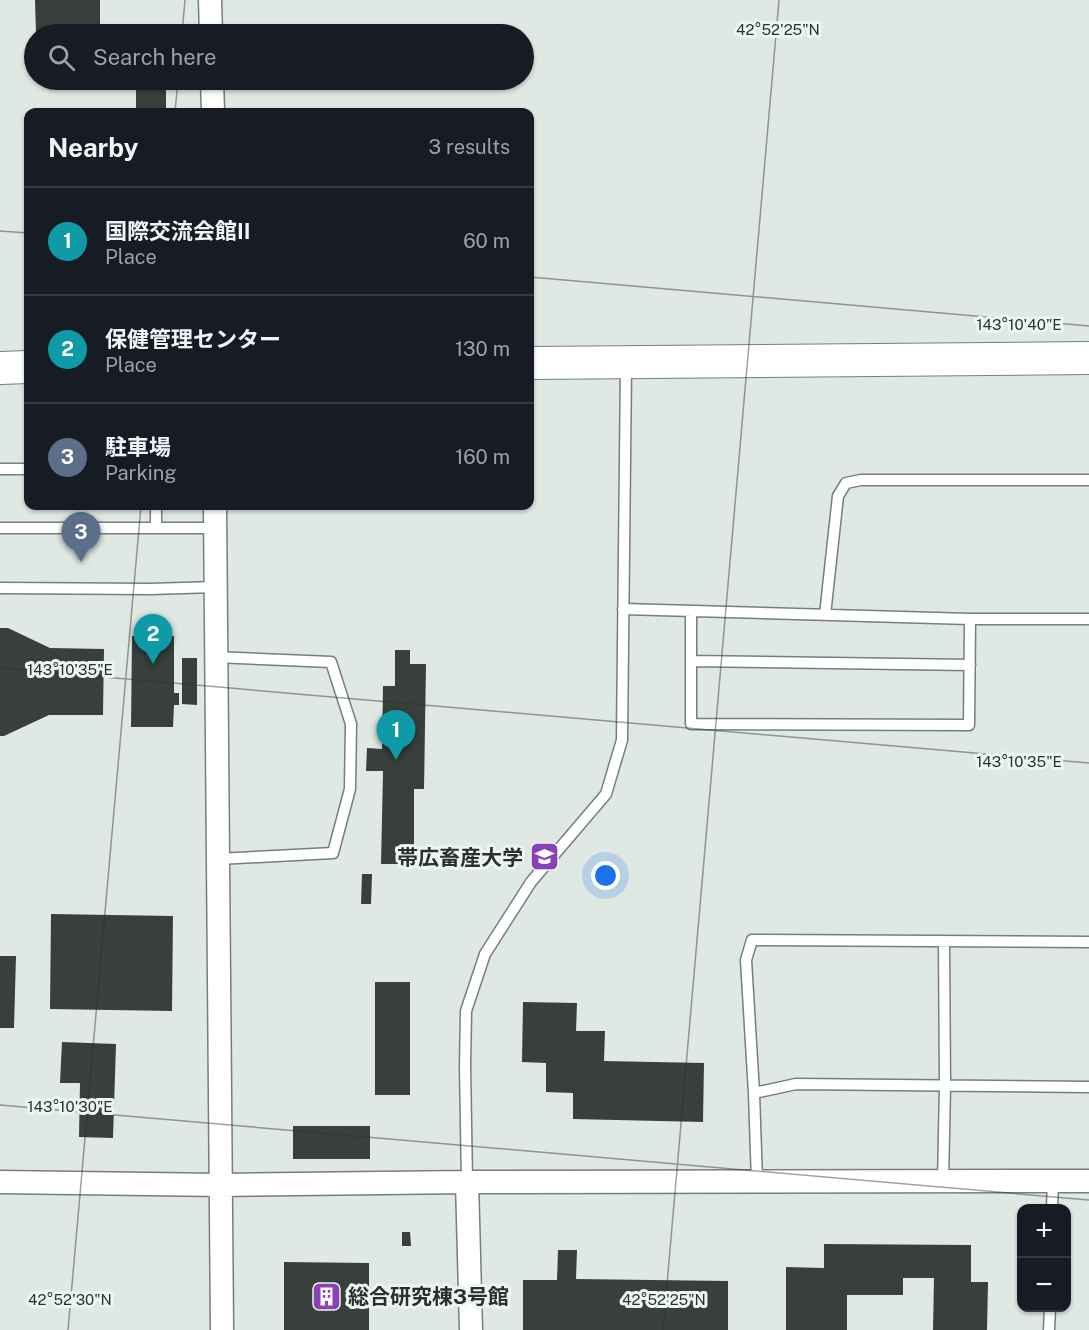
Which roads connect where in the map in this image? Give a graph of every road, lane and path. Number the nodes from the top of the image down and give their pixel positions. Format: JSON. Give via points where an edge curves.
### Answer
{"nodes":[{"id":1,"x":210,"y":0,"type":"edge"},
{"id":2,"x":211,"y":24,"type":"edge"},
{"id":3,"x":212,"y":90,"type":"edge"},
{"id":4,"x":213,"y":108,"type":"edge"},
{"id":5,"x":1089,"y":358,"type":"edge"},
{"id":6,"x":626,"y":362,"type":"junction"},
{"id":7,"x":534,"y":363,"type":"edge"},
{"id":8,"x":24,"y":367,"type":"edge"},
{"id":9,"x":0,"y":368,"type":"edge"},
{"id":10,"x":0,"y":469,"type":"edge"},
{"id":11,"x":24,"y":469,"type":"edge"},
{"id":12,"x":1089,"y":480,"type":"edge"},
{"id":13,"x":156,"y":510,"type":"edge"},
{"id":14,"x":215,"y":517,"type":"edge"},
{"id":15,"x":0,"y":528,"type":"edge"},
{"id":16,"x":156,"y":528,"type":"junction"},
{"id":17,"x":216,"y":587,"type":"junction"},
{"id":18,"x":0,"y":588,"type":"edge"},
{"id":19,"x":623,"y":609,"type":"junction"},
{"id":20,"x":691,"y":611,"type":"junction"},
{"id":21,"x":825,"y":615,"type":"junction"},
{"id":22,"x":1089,"y":619,"type":"edge"},
{"id":23,"x":970,"y":620,"type":"junction"},
{"id":24,"x":216,"y":657,"type":"junction"},
{"id":25,"x":691,"y":661,"type":"junction"},
{"id":26,"x":970,"y":665,"type":"junction"},
{"id":27,"x":218,"y":860,"type":"junction"},
{"id":28,"x":944,"y":941,"type":"junction"},
{"id":29,"x":1089,"y":942,"type":"edge"},
{"id":30,"x":945,"y":1086,"type":"junction"},
{"id":31,"x":1089,"y":1087,"type":"edge"},
{"id":32,"x":754,"y":1093,"type":"junction"},
{"id":33,"x":1053,"y":1181,"type":"junction"},
{"id":34,"x":1089,"y":1181,"type":"edge"},
{"id":35,"x":0,"y":1182,"type":"edge"},
{"id":36,"x":467,"y":1182,"type":"junction"},
{"id":37,"x":757,"y":1182,"type":"junction"},
{"id":38,"x":943,"y":1182,"type":"junction"},
{"id":39,"x":221,"y":1185,"type":"junction"},
{"id":40,"x":1052,"y":1204,"type":"edge"},
{"id":41,"x":1050,"y":1312,"type":"edge"},
{"id":42,"x":222,"y":1330,"type":"edge"},
{"id":43,"x":471,"y":1330,"type":"edge"},
{"id":44,"x":1049,"y":1330,"type":"edge"}],
"edges":[{"from":1,"to":2,"type":"street"},
{"from":3,"to":4,"type":"street"},
{"from":5,"to":6,"type":"street"},
{"from":6,"to":7,"type":"street"},
{"from":6,"to":19,"type":"lane"},
{"from":8,"to":9,"type":"street"},
{"from":10,"to":11,"type":"lane"},
{"from":12,"to":21,"type":"lane","via":[[846,483],[838,496]]},
{"from":13,"to":16,"type":"lane"},
{"from":14,"to":16,"type":"lane"},
{"from":14,"to":17,"type":"street"},
{"from":15,"to":16,"type":"lane"},
{"from":17,"to":18,"type":"lane"},
{"from":17,"to":24,"type":"street"},
{"from":19,"to":20,"type":"lane"},
{"from":19,"to":36,"type":"lane","via":[[622,740],[606,794],[531,882],[485,954],[466,1011]]},
{"from":20,"to":21,"type":"lane"},
{"from":20,"to":25,"type":"lane"},
{"from":21,"to":23,"type":"lane"},
{"from":22,"to":23,"type":"lane"},
{"from":23,"to":26,"type":"lane"},
{"from":24,"to":27,"type":"street"},
{"from":24,"to":27,"type":"lane","via":[[332,662],[351,723],[350,789],[333,854]]},
{"from":25,"to":26,"type":"lane"},
{"from":25,"to":26,"type":"lane","via":[[691,724],[969,725]]},
{"from":27,"to":39,"type":"street"},
{"from":28,"to":29,"type":"lane"},
{"from":28,"to":30,"type":"lane"},
{"from":28,"to":32,"type":"lane","via":[[752,940],[747,960]]},
{"from":30,"to":31,"type":"lane"},
{"from":30,"to":32,"type":"lane","via":[[796,1084]]},
{"from":30,"to":38,"type":"lane"},
{"from":32,"to":37,"type":"lane"},
{"from":33,"to":34,"type":"street"},
{"from":33,"to":38,"type":"street"},
{"from":33,"to":40,"type":"lane"},
{"from":35,"to":39,"type":"street"},
{"from":36,"to":37,"type":"street"},
{"from":36,"to":39,"type":"street"},
{"from":36,"to":43,"type":"street"},
{"from":37,"to":38,"type":"street"},
{"from":39,"to":42,"type":"street"},
{"from":41,"to":44,"type":"lane"}]}
